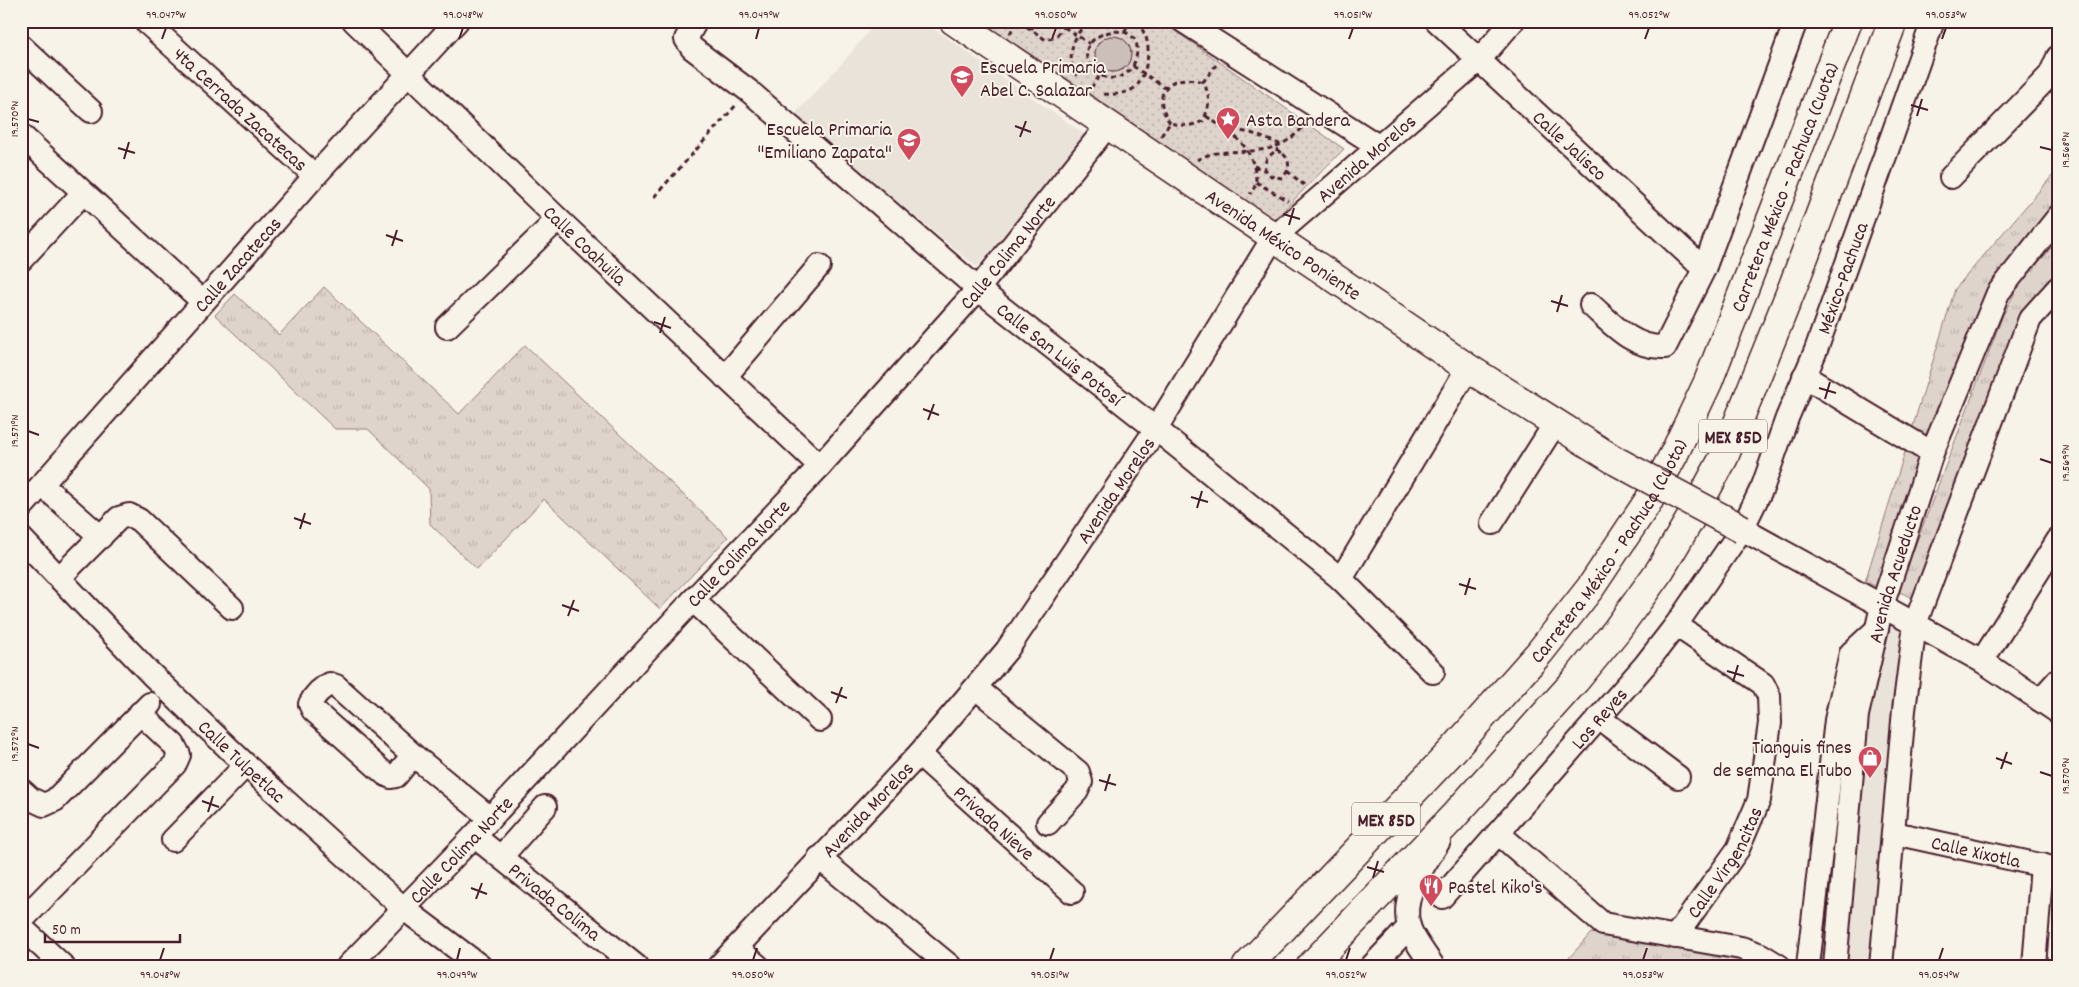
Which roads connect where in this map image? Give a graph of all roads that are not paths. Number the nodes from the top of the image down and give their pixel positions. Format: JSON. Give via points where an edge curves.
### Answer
{"nodes":[{"id":1,"x":145,"y":21,"type":"edge"},
{"id":2,"x":354,"y":21,"type":"edge"},
{"id":3,"x":457,"y":21,"type":"edge"},
{"id":4,"x":696,"y":21,"type":"edge"},
{"id":5,"x":954,"y":21,"type":"edge"},
{"id":6,"x":1437,"y":21,"type":"edge"},
{"id":7,"x":1513,"y":21,"type":"edge"},
{"id":8,"x":1796,"y":21,"type":"edge"},
{"id":9,"x":1848,"y":21,"type":"edge"},
{"id":10,"x":1893,"y":21,"type":"edge"},
{"id":11,"x":1933,"y":21,"type":"edge"},
{"id":12,"x":1195,"y":24,"type":"edge"},
{"id":13,"x":21,"y":46,"type":"edge"},
{"id":14,"x":2058,"y":57,"type":"edge"},
{"id":15,"x":1479,"y":60,"type":"junction"},
{"id":16,"x":410,"y":74,"type":"junction"},
{"id":17,"x":91,"y":111,"type":"dead end"},
{"id":18,"x":1108,"y":125,"type":"junction"},
{"id":19,"x":21,"y":135,"type":"edge"},
{"id":20,"x":1378,"y":146,"type":"junction"},
{"id":21,"x":315,"y":176,"type":"junction"},
{"id":22,"x":1951,"y":177,"type":"dead end"},
{"id":23,"x":83,"y":193,"type":"junction"},
{"id":24,"x":2058,"y":217,"type":"edge"},
{"id":25,"x":558,"y":219,"type":"junction"},
{"id":26,"x":1274,"y":238,"type":"junction"},
{"id":27,"x":21,"y":260,"type":"edge"},
{"id":28,"x":819,"y":266,"type":"dead end"},
{"id":29,"x":1704,"y":269,"type":"junction"},
{"id":30,"x":978,"y":288,"type":"junction"},
{"id":31,"x":2058,"y":288,"type":"edge"},
{"id":32,"x":204,"y":302,"type":"junction"},
{"id":33,"x":1592,"y":305,"type":"dead end"},
{"id":34,"x":447,"y":326,"type":"dead end"},
{"id":35,"x":1468,"y":368,"type":"junction"},
{"id":36,"x":1804,"y":376,"type":"junction"},
{"id":37,"x":725,"y":377,"type":"junction"},
{"id":38,"x":1556,"y":422,"type":"junction"},
{"id":39,"x":1156,"y":429,"type":"junction"},
{"id":40,"x":1932,"y":453,"type":"junction"},
{"id":41,"x":820,"y":466,"type":"junction"},
{"id":42,"x":42,"y":485,"type":"junction"},
{"id":43,"x":21,"y":508,"type":"edge"},
{"id":44,"x":1492,"y":523,"type":"dead end"},
{"id":45,"x":1742,"y":530,"type":"junction"},
{"id":46,"x":101,"y":537,"type":"junction"},
{"id":47,"x":21,"y":538,"type":"edge"},
{"id":48,"x":2058,"y":540,"type":"edge"},
{"id":49,"x":59,"y":578,"type":"junction"},
{"id":50,"x":1340,"y":579,"type":"junction"},
{"id":51,"x":693,"y":600,"type":"junction"},
{"id":52,"x":1882,"y":606,"type":"junction"},
{"id":53,"x":232,"y":608,"type":"dead end"},
{"id":54,"x":1915,"y":624,"type":"junction"},
{"id":55,"x":1676,"y":625,"type":"junction"},
{"id":56,"x":1876,"y":629,"type":"junction"},
{"id":57,"x":1982,"y":661,"type":"junction"},
{"id":58,"x":1433,"y":672,"type":"dead end"},
{"id":59,"x":2058,"y":680,"type":"edge"},
{"id":60,"x":976,"y":688,"type":"junction"},
{"id":61,"x":2049,"y":706,"type":"edge"},
{"id":62,"x":1599,"y":718,"type":"junction"},
{"id":63,"x":820,"y":720,"type":"dead end"},
{"id":64,"x":919,"y":754,"type":"junction"},
{"id":65,"x":413,"y":755,"type":"dead end"},
{"id":66,"x":246,"y":765,"type":"junction"},
{"id":67,"x":1678,"y":777,"type":"dead end"},
{"id":68,"x":21,"y":790,"type":"edge"},
{"id":69,"x":545,"y":807,"type":"dead end"},
{"id":70,"x":1453,"y":817,"type":"junction"},
{"id":71,"x":490,"y":818,"type":"junction"},
{"id":72,"x":1048,"y":824,"type":"dead end"},
{"id":73,"x":1498,"y":833,"type":"junction"},
{"id":74,"x":1894,"y":833,"type":"junction"},
{"id":75,"x":474,"y":836,"type":"junction"},
{"id":76,"x":173,"y":840,"type":"dead end"},
{"id":77,"x":502,"y":857,"type":"junction"},
{"id":78,"x":819,"y":858,"type":"junction"},
{"id":79,"x":2050,"y":867,"type":"edge"},
{"id":80,"x":1072,"y":892,"type":"dead end"},
{"id":81,"x":1442,"y":897,"type":"dead end"},
{"id":82,"x":403,"y":908,"type":"junction"},
{"id":83,"x":21,"y":921,"type":"edge"},
{"id":84,"x":21,"y":927,"type":"edge"},
{"id":85,"x":1409,"y":927,"type":"junction"},
{"id":86,"x":1675,"y":937,"type":"junction"},
{"id":87,"x":737,"y":948,"type":"junction"},
{"id":88,"x":63,"y":966,"type":"edge"},
{"id":89,"x":348,"y":966,"type":"edge"},
{"id":90,"x":480,"y":966,"type":"edge"},
{"id":91,"x":636,"y":966,"type":"edge"},
{"id":92,"x":719,"y":966,"type":"edge"},
{"id":93,"x":758,"y":966,"type":"edge"},
{"id":94,"x":950,"y":966,"type":"edge"},
{"id":95,"x":1247,"y":966,"type":"edge"},
{"id":96,"x":1310,"y":966,"type":"edge"},
{"id":97,"x":1372,"y":966,"type":"edge"},
{"id":98,"x":1433,"y":966,"type":"edge"},
{"id":99,"x":1779,"y":966,"type":"edge"},
{"id":100,"x":1808,"y":966,"type":"edge"},
{"id":101,"x":1835,"y":966,"type":"edge"},
{"id":102,"x":1881,"y":966,"type":"edge"},
{"id":103,"x":2034,"y":966,"type":"edge"}],
"edges":[{"from":1,"to":21,"type":"street","name":"4ta Cerrada Zacatecas"},
{"from":2,"to":16,"type":"street","name":"Calle Coahuila"},
{"from":3,"to":16,"type":"street","name":"Calle Zacatecas"},
{"from":4,"to":30,"type":"street","name":"Calle San Luis Potosí","via":[[686,39],[692,48],[749,91]]},
{"from":5,"to":18,"type":"main road","name":"Avenida México Poniente"},
{"from":6,"to":15,"type":"street","name":"Calle Jalisco"},
{"from":7,"to":15,"type":"street","name":"Avenida Morelos"},
{"from":8,"to":29,"type":"street"},
{"from":9,"to":95,"type":"main road","name":"Carretera México - Pachuca (Cuota)","number":"MEX 85D","via":[[1708,382],[1649,500],[1591,587],[1540,652],[1453,750]]},
{"from":10,"to":70,"type":"main road","number":"MEX 85D","via":[[1768,353],[1724,457],[1692,516],[1660,570],[1616,631]]},
{"from":11,"to":36,"type":"street","name":"México-Pachuca"},
{"from":12,"to":20,"type":"street","via":[[1228,51]]},
{"from":13,"to":17,"type":"street"},
{"from":14,"to":22,"type":"street","via":[[2050,75]]},
{"from":15,"to":20,"type":"street","name":"Avenida Morelos"},
{"from":15,"to":29,"type":"street","name":"Calle Jalisco"},
{"from":16,"to":21,"type":"street","name":"Calle Zacatecas"},
{"from":16,"to":25,"type":"street","name":"Calle Coahuila"},
{"from":18,"to":26,"type":"main road","name":"Avenida México Poniente"},
{"from":18,"to":30,"type":"street","name":"Calle Colima Norte"},
{"from":19,"to":23,"type":"street"},
{"from":20,"to":26,"type":"street","name":"Avenida Morelos"},
{"from":21,"to":32,"type":"street","name":"Calle Zacatecas"},
{"from":23,"to":27,"type":"street"},
{"from":23,"to":32,"type":"street"},
{"from":24,"to":40,"type":"street","name":"Avenida Acueducto","via":[[1998,293]]},
{"from":25,"to":34,"type":"street"},
{"from":25,"to":37,"type":"street","name":"Calle Coahuila"},
{"from":26,"to":35,"type":"main road","name":"Avenida México Poniente"},
{"from":26,"to":39,"type":"street","name":"Avenida Morelos"},
{"from":28,"to":37,"type":"street"},
{"from":29,"to":33,"type":"street","via":[[1665,346],[1652,348],[1625,336]]},
{"from":30,"to":39,"type":"street","name":"Calle San Luis Potosí"},
{"from":30,"to":41,"type":"street","name":"Calle Colima Norte"},
{"from":31,"to":54,"type":"street","name":"Avenida Acueducto","via":[[2030,319]]},
{"from":32,"to":42,"type":"street","name":"Calle Zacatecas"},
{"from":35,"to":38,"type":"main road","name":"Avenida México Poniente"},
{"from":35,"to":50,"type":"street"},
{"from":36,"to":40,"type":"street"},
{"from":36,"to":45,"type":"street","name":"México-Pachuca","via":[[1763,486]]},
{"from":37,"to":41,"type":"street","name":"Calle Coahuila"},
{"from":38,"to":44,"type":"street"},
{"from":38,"to":45,"type":"main road","name":"Avenida México Poniente","bridge":true,"via":[[1616,461]]},
{"from":39,"to":50,"type":"street","name":"Calle San Luis Potosí"},
{"from":39,"to":60,"type":"street","name":"Avenida Morelos","via":[[1007,650]]},
{"from":40,"to":52,"type":"street","name":"Avenida Acueducto"},
{"from":41,"to":51,"type":"street","name":"Calle Colima Norte"},
{"from":42,"to":43,"type":"street","name":"Calle Zacatecas"},
{"from":42,"to":46,"type":"street"},
{"from":45,"to":52,"type":"street"},
{"from":45,"to":55,"type":"street","name":"Los Reyes"},
{"from":46,"to":49,"type":"street"},
{"from":46,"to":53,"type":"street","via":[[119,518],[129,515],[139,520]]},
{"from":47,"to":49,"type":"street","name":"Calle Tulpetlac"},
{"from":48,"to":57,"type":"street"},
{"from":49,"to":66,"type":"street","name":"Calle Tulpetlac","via":[[151,674]]},
{"from":50,"to":58,"type":"street","name":"Calle San Luis Potosí"},
{"from":51,"to":63,"type":"street"},
{"from":51,"to":71,"type":"street","name":"Calle Colima Norte"},
{"from":52,"to":54,"type":"street"},
{"from":52,"to":56,"type":"street","name":"Avenida Acueducto"},
{"from":54,"to":57,"type":"street"},
{"from":54,"to":74,"type":"street","name":"Avenida Acueducto"},
{"from":55,"to":62,"type":"street","name":"Los Reyes"},
{"from":55,"to":86,"type":"street","name":"Calle Virgencitas","via":[[1763,684],[1769,696],[1770,723],[1759,800],[1738,849]]},
{"from":56,"to":100,"type":"street","via":[[1851,653],[1836,720]]},
{"from":56,"to":101,"type":"street","name":"Avenida Acueducto","via":[[1857,716]]},
{"from":57,"to":61,"type":"street"},
{"from":59,"to":61,"type":"street"},
{"from":60,"to":64,"type":"street","name":"Avenida Morelos"},
{"from":60,"to":72,"type":"street","via":[[1078,772],[1081,782],[1077,791]]},
{"from":62,"to":67,"type":"street"},
{"from":62,"to":73,"type":"street","name":"Los Reyes"},
{"from":64,"to":78,"type":"street","name":"Avenida Morelos"},
{"from":64,"to":80,"type":"street","name":"Privada Nieve"},
{"from":65,"to":71,"type":"street"},
{"from":66,"to":76,"type":"street"},
{"from":66,"to":82,"type":"street","name":"Calle Tulpetlac"},
{"from":68,"to":83,"type":"street","via":[[31,800],[44,805],[55,800],[145,708],[179,755],[174,764]]},
{"from":69,"to":77,"type":"street"},
{"from":70,"to":85,"type":"street","via":[[1410,892]]},
{"from":70,"to":96,"type":"main road","number":"MEX 85D"},
{"from":71,"to":75,"type":"street","name":"Calle Colima Norte"},
{"from":73,"to":81,"type":"street","name":"Los Reyes"},
{"from":73,"to":86,"type":"street","via":[[1603,924]]},
{"from":74,"to":79,"type":"street","name":"Calle Xixotla"},
{"from":74,"to":102,"type":"street","name":"Avenida Acueducto"},
{"from":75,"to":77,"type":"street","name":"Privada Colima"},
{"from":75,"to":82,"type":"street","name":"Calle Colima Norte"},
{"from":77,"to":91,"type":"street","name":"Privada Colima"},
{"from":78,"to":87,"type":"street","name":"Avenida Morelos"},
{"from":78,"to":94,"type":"street"},
{"from":79,"to":103,"type":"street"},
{"from":82,"to":89,"type":"street","name":"Calle Colima Norte"},
{"from":82,"to":90,"type":"street","name":"Calle Tulpetlac"},
{"from":84,"to":88,"type":"street"},
{"from":85,"to":97,"type":"street"},
{"from":85,"to":98,"type":"street"},
{"from":86,"to":99,"type":"street","via":[[1742,948]]},
{"from":87,"to":92,"type":"street","name":"Avenida Morelos"},
{"from":87,"to":93,"type":"street"}]}
